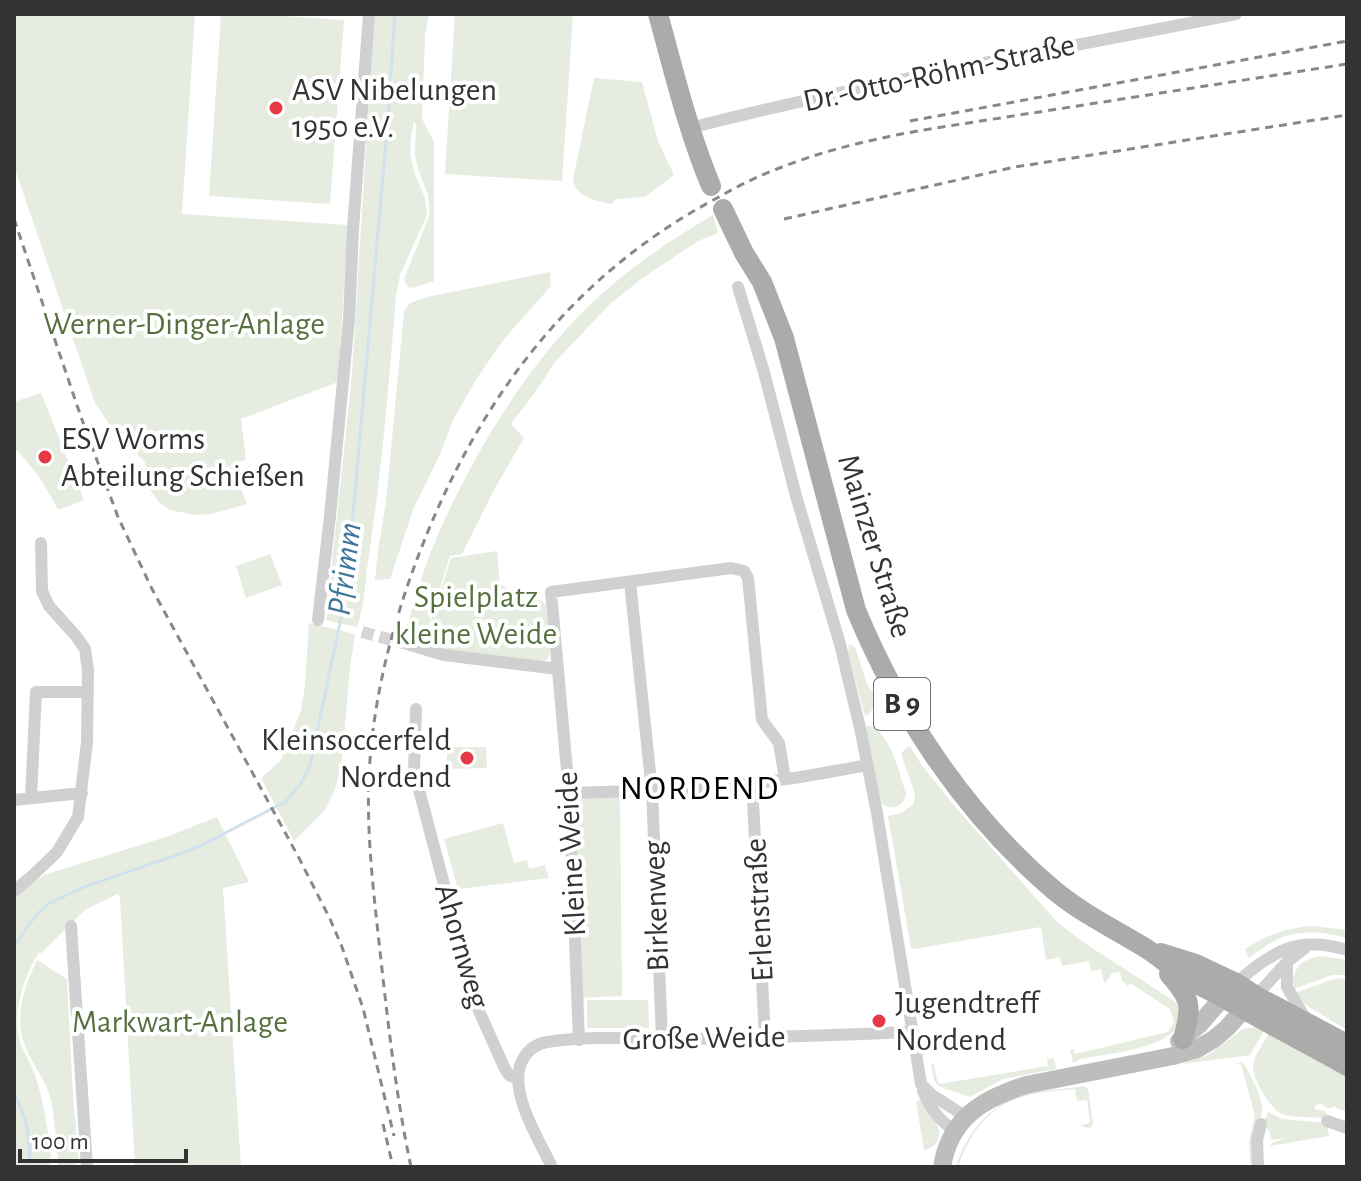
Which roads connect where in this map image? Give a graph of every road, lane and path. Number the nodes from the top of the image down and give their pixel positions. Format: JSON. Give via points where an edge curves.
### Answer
{"nodes":[{"id":1,"x":369,"y":14,"type":"edge"},
{"id":2,"x":658,"y":14,"type":"edge"},
{"id":3,"x":1236,"y":14,"type":"edge"},
{"id":4,"x":690,"y":128,"type":"junction"},
{"id":5,"x":711,"y":186,"type":"dead end"},
{"id":6,"x":723,"y":209,"type":"dead end"},
{"id":7,"x":738,"y":287,"type":"dead end"},
{"id":8,"x":41,"y":543,"type":"dead end"},
{"id":9,"x":630,"y":582,"type":"junction"},
{"id":10,"x":318,"y":620,"type":"dead end"},
{"id":11,"x":410,"y":645,"type":"tunnel mouth"},
{"id":12,"x":558,"y":669,"type":"junction"},
{"id":13,"x":88,"y":692,"type":"junction"},
{"id":14,"x":416,"y":709,"type":"dead end"},
{"id":15,"x":867,"y":765,"type":"junction"},
{"id":16,"x":785,"y":779,"type":"junction"},
{"id":17,"x":752,"y":782,"type":"junction"},
{"id":18,"x":652,"y":791,"type":"junction"},
{"id":19,"x":82,"y":793,"type":"junction"},
{"id":20,"x":569,"y":793,"type":"junction"},
{"id":21,"x":31,"y":798,"type":"junction"},
{"id":22,"x":14,"y":800,"type":"edge"},
{"id":23,"x":14,"y":891,"type":"edge"},
{"id":24,"x":71,"y":926,"type":"dead end"},
{"id":25,"x":1310,"y":946,"type":"junction"},
{"id":26,"x":1148,"y":950,"type":"junction"},
{"id":27,"x":1347,"y":950,"type":"edge"},
{"id":28,"x":1287,"y":962,"type":"junction"},
{"id":29,"x":1229,"y":990,"type":"junction"},
{"id":30,"x":1250,"y":1003,"type":"junction"},
{"id":31,"x":1309,"y":1024,"type":"junction"},
{"id":32,"x":912,"y":1032,"type":"junction"},
{"id":33,"x":765,"y":1038,"type":"junction"},
{"id":34,"x":662,"y":1039,"type":"junction"},
{"id":35,"x":1183,"y":1039,"type":"junction"},
{"id":36,"x":579,"y":1040,"type":"junction"},
{"id":37,"x":1347,"y":1044,"type":"edge"},
{"id":38,"x":1139,"y":1061,"type":"junction"},
{"id":39,"x":1347,"y":1066,"type":"edge"},
{"id":40,"x":518,"y":1079,"type":"junction"},
{"id":41,"x":1327,"y":1121,"type":"dead end"},
{"id":42,"x":960,"y":1124,"type":"junction"},
{"id":43,"x":1261,"y":1124,"type":"dead end"},
{"id":44,"x":1347,"y":1128,"type":"edge"},
{"id":45,"x":87,"y":1167,"type":"edge"},
{"id":46,"x":552,"y":1167,"type":"edge"},
{"id":47,"x":942,"y":1167,"type":"edge"},
{"id":48,"x":1258,"y":1167,"type":"edge"}],
"edges":[{"from":1,"to":10,"type":"street","via":[[349,319]]},
{"from":2,"to":4,"type":"main road"},
{"from":3,"to":4,"type":"street","name":"Dr.-Otto-Röhm-Straße","via":[[885,83]]},
{"from":4,"to":5,"type":"main road"},
{"from":6,"to":26,"type":"main road","name":"Mainzer Straße","number":"B 9","via":[[762,282],[784,338],[856,610],[903,707],[964,797],[1028,866],[1074,905]]},
{"from":7,"to":15,"type":"street","name":"Mainzer Straße","via":[[840,644]]},
{"from":8,"to":13,"type":"street","via":[[42,591],[85,649]]},
{"from":9,"to":12,"type":"street","name":"Kleine Weide","via":[[551,592]]},
{"from":9,"to":16,"type":"street","via":[[731,568],[744,571],[762,720],[779,743]]},
{"from":9,"to":18,"type":"street","name":"Birkenweg"},
{"from":11,"to":12,"type":"street","via":[[444,655]]},
{"from":12,"to":20,"type":"street","name":"Kleine Weide"},
{"from":13,"to":19,"type":"street"},
{"from":13,"to":21,"type":"street","via":[[36,692]]},
{"from":14,"to":40,"type":"street","name":"Ahornweg","via":[[414,771],[468,978],[505,1069]]},
{"from":15,"to":16,"type":"street"},
{"from":15,"to":32,"type":"street","name":"Mainzer Straße"},
{"from":16,"to":17,"type":"street"},
{"from":17,"to":18,"type":"street"},
{"from":17,"to":33,"type":"street","name":"Erlenstraße"},
{"from":18,"to":20,"type":"street"},
{"from":18,"to":34,"type":"street","name":"Birkenweg"},
{"from":19,"to":21,"type":"street"},
{"from":19,"to":23,"type":"street","via":[[67,839]]},
{"from":20,"to":36,"type":"street","name":"Kleine Weide"},
{"from":21,"to":22,"type":"street"},
{"from":24,"to":45,"type":"street"},
{"from":25,"to":27,"type":"street"},
{"from":25,"to":28,"type":"street"},
{"from":25,"to":29,"type":"street","via":[[1278,951]]},
{"from":26,"to":29,"type":"main road","name":"Mainzer Straße","number":"B 9","via":[[1187,978]]},
{"from":26,"to":35,"type":"main road","via":[[1187,997]]},
{"from":28,"to":30,"type":"street"},
{"from":28,"to":31,"type":"street","via":[[1287,987]]},
{"from":29,"to":30,"type":"main road","name":"Mainzer Straße","number":"B 9"},
{"from":29,"to":35,"type":"main road"},
{"from":30,"to":31,"type":"main road","name":"Mainzer Straße","number":"B 9"},
{"from":30,"to":38,"type":"main road","via":[[1203,1046]]},
{"from":30,"to":39,"type":"main road","name":"Mainzer Straße","number":"B 9"},
{"from":31,"to":37,"type":"main road","name":"Mainzer Straße","number":"B 9"},
{"from":32,"to":33,"type":"street","name":"Große Weide"},
{"from":32,"to":42,"type":"street","name":"Mainzer Straße","via":[[921,1084]]},
{"from":33,"to":34,"type":"street","name":"Große Weide"},
{"from":34,"to":36,"type":"street","name":"Große Weide"},
{"from":35,"to":38,"type":"main road"},
{"from":36,"to":40,"type":"street","name":"Große Weide","via":[[532,1048],[520,1064]]},
{"from":38,"to":42,"type":"main road","via":[[1015,1088],[975,1107]]},
{"from":40,"to":46,"type":"street","name":"Ahornweg","via":[[523,1104]]},
{"from":41,"to":44,"type":"street"},
{"from":42,"to":47,"type":"main road"},
{"from":43,"to":48,"type":"street"}]}
